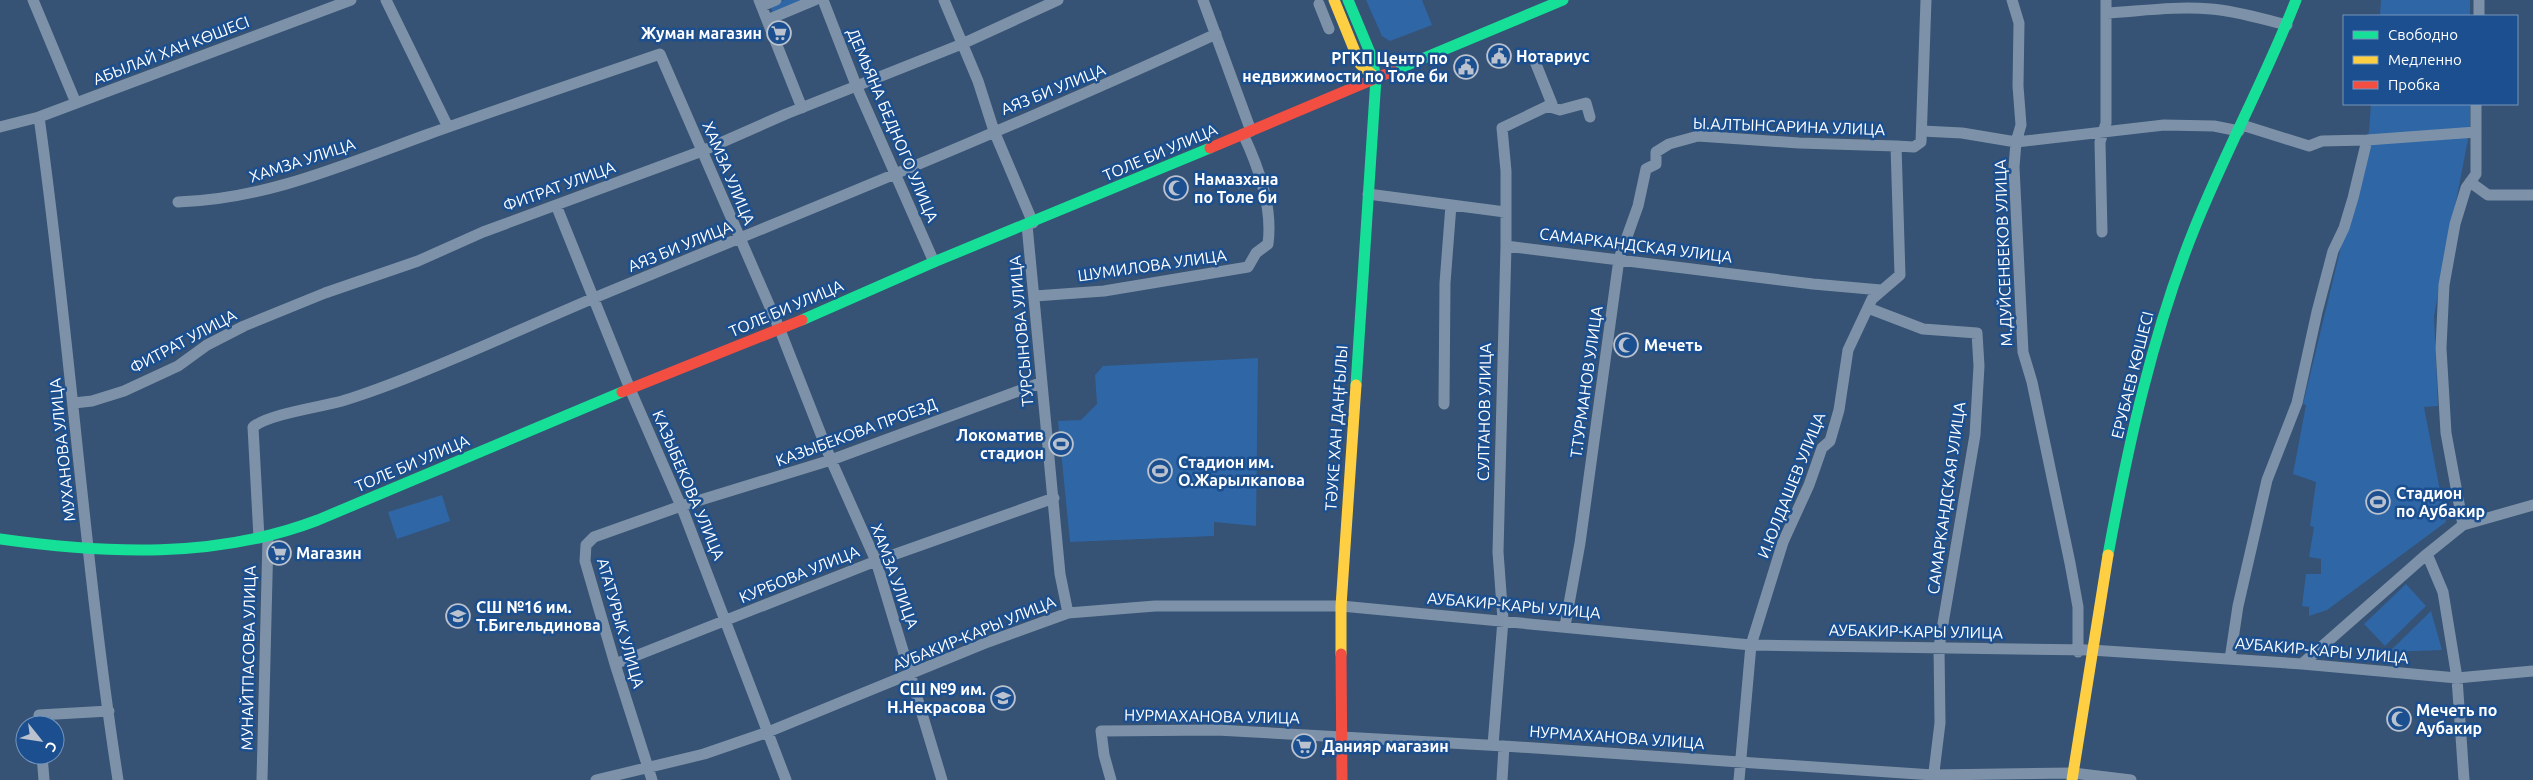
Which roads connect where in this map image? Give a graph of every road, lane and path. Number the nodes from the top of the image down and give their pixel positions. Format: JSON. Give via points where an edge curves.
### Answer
{"nodes":[{"id":1,"x":33,"y":0,"type":"edge"},
{"id":2,"x":351,"y":0,"type":"edge"},
{"id":3,"x":386,"y":0,"type":"edge"},
{"id":4,"x":776,"y":0,"type":"edge"},
{"id":5,"x":815,"y":0,"type":"edge"},
{"id":6,"x":824,"y":0,"type":"edge"},
{"id":7,"x":944,"y":0,"type":"edge"},
{"id":8,"x":1058,"y":0,"type":"edge"},
{"id":9,"x":1203,"y":0,"type":"edge"},
{"id":10,"x":1334,"y":0,"type":"edge"},
{"id":11,"x":1348,"y":0,"type":"edge"},
{"id":12,"x":1564,"y":0,"type":"edge"},
{"id":13,"x":1926,"y":0,"type":"edge"},
{"id":14,"x":2012,"y":0,"type":"edge"},
{"id":15,"x":2106,"y":0,"type":"edge"},
{"id":16,"x":2296,"y":0,"type":"edge"},
{"id":17,"x":2479,"y":0,"type":"edge"},
{"id":18,"x":760,"y":3,"type":"edge"},
{"id":19,"x":1320,"y":4,"type":"dead end"},
{"id":20,"x":2106,"y":14,"type":"junction"},
{"id":21,"x":2479,"y":15,"type":"edge"},
{"id":22,"x":767,"y":20,"type":"junction"},
{"id":23,"x":2287,"y":25,"type":"junction"},
{"id":24,"x":1329,"y":29,"type":"dead end"},
{"id":25,"x":1216,"y":34,"type":"junction"},
{"id":26,"x":962,"y":44,"type":"junction"},
{"id":27,"x":1536,"y":64,"type":"dead end"},
{"id":28,"x":1376,"y":78,"type":"junction"},
{"id":29,"x":856,"y":86,"type":"junction"},
{"id":30,"x":76,"y":103,"type":"junction"},
{"id":31,"x":2476,"y":105,"type":"edge"},
{"id":32,"x":1547,"y":106,"type":"junction"},
{"id":33,"x":802,"y":108,"type":"junction"},
{"id":34,"x":39,"y":117,"type":"junction"},
{"id":35,"x":1590,"y":117,"type":"dead end"},
{"id":36,"x":0,"y":127,"type":"edge"},
{"id":37,"x":448,"y":127,"type":"junction"},
{"id":38,"x":2240,"y":128,"type":"junction"},
{"id":39,"x":994,"y":131,"type":"junction"},
{"id":40,"x":1922,"y":131,"type":"junction"},
{"id":41,"x":2103,"y":132,"type":"junction"},
{"id":42,"x":2476,"y":132,"type":"junction"},
{"id":43,"x":1247,"y":133,"type":"junction"},
{"id":44,"x":2367,"y":140,"type":"junction"},
{"id":45,"x":2016,"y":142,"type":"junction"},
{"id":46,"x":1896,"y":146,"type":"junction"},
{"id":47,"x":702,"y":151,"type":"junction"},
{"id":48,"x":1656,"y":152,"type":"joint"},
{"id":49,"x":895,"y":175,"type":"junction"},
{"id":50,"x":2470,"y":182,"type":"junction"},
{"id":51,"x":1368,"y":194,"type":"junction"},
{"id":52,"x":2533,"y":195,"type":"edge"},
{"id":53,"x":178,"y":202,"type":"dead end"},
{"id":54,"x":556,"y":205,"type":"junction"},
{"id":55,"x":1451,"y":205,"type":"junction"},
{"id":56,"x":1505,"y":212,"type":"junction"},
{"id":57,"x":1030,"y":224,"type":"junction"},
{"id":58,"x":2102,"y":232,"type":"dead end"},
{"id":59,"x":740,"y":239,"type":"junction"},
{"id":60,"x":1506,"y":246,"type":"junction"},
{"id":61,"x":1619,"y":259,"type":"junction"},
{"id":62,"x":934,"y":262,"type":"junction"},
{"id":63,"x":1882,"y":290,"type":"junction"},
{"id":64,"x":1035,"y":296,"type":"junction"},
{"id":65,"x":592,"y":299,"type":"junction"},
{"id":66,"x":1868,"y":308,"type":"junction"},
{"id":67,"x":780,"y":330,"type":"junction"},
{"id":68,"x":1040,"y":383,"type":"junction"},
{"id":69,"x":630,"y":389,"type":"junction"},
{"id":70,"x":74,"y":403,"type":"junction"},
{"id":71,"x":1444,"y":404,"type":"dead end"},
{"id":72,"x":831,"y":460,"type":"junction"},
{"id":73,"x":1054,"y":498,"type":"junction"},
{"id":74,"x":2533,"y":505,"type":"edge"},
{"id":75,"x":682,"y":506,"type":"junction"},
{"id":76,"x":2463,"y":525,"type":"junction"},
{"id":77,"x":263,"y":538,"type":"junction"},
{"id":78,"x":0,"y":539,"type":"edge"},
{"id":79,"x":88,"y":548,"type":"junction"},
{"id":80,"x":2427,"y":554,"type":"junction"},
{"id":81,"x":876,"y":561,"type":"junction"},
{"id":82,"x":1341,"y":606,"type":"junction"},
{"id":83,"x":1068,"y":613,"type":"junction"},
{"id":84,"x":727,"y":620,"type":"junction"},
{"id":85,"x":1503,"y":620,"type":"junction"},
{"id":86,"x":1565,"y":626,"type":"junction"},
{"id":87,"x":1751,"y":645,"type":"junction"},
{"id":88,"x":1939,"y":647,"type":"junction"},
{"id":89,"x":2091,"y":650,"type":"junction"},
{"id":90,"x":2078,"y":652,"type":"junction"},
{"id":91,"x":2230,"y":660,"type":"junction"},
{"id":92,"x":615,"y":664,"type":"junction"},
{"id":93,"x":2302,"y":664,"type":"junction"},
{"id":94,"x":2533,"y":671,"type":"edge"},
{"id":95,"x":912,"y":675,"type":"junction"},
{"id":96,"x":2457,"y":678,"type":"junction"},
{"id":97,"x":109,"y":711,"type":"junction"},
{"id":98,"x":39,"y":715,"type":"edge"},
{"id":99,"x":768,"y":732,"type":"junction"},
{"id":100,"x":1342,"y":736,"type":"junction"},
{"id":101,"x":1499,"y":745,"type":"junction"},
{"id":102,"x":1741,"y":762,"type":"junction"},
{"id":103,"x":43,"y":765,"type":"edge"},
{"id":104,"x":648,"y":766,"type":"junction"},
{"id":105,"x":1844,"y":774,"type":"edge"},
{"id":106,"x":2072,"y":777,"type":"edge"},
{"id":107,"x":1933,"y":778,"type":"edge"},
{"id":108,"x":44,"y":780,"type":"edge"},
{"id":109,"x":118,"y":780,"type":"edge"},
{"id":110,"x":262,"y":780,"type":"edge"},
{"id":111,"x":596,"y":780,"type":"edge"},
{"id":112,"x":652,"y":780,"type":"edge"},
{"id":113,"x":786,"y":780,"type":"edge"},
{"id":114,"x":942,"y":780,"type":"edge"},
{"id":115,"x":1111,"y":780,"type":"edge"},
{"id":116,"x":1342,"y":780,"type":"edge"},
{"id":117,"x":1502,"y":780,"type":"edge"},
{"id":118,"x":1739,"y":780,"type":"edge"},
{"id":119,"x":2131,"y":780,"type":"edge"},
{"id":120,"x":2464,"y":780,"type":"edge"}],
"edges":[{"from":1,"to":30,"type":"street"},
{"from":2,"to":30,"type":"street","name":"АБЫЛАЙ ХАН КӨШЕСІ"},
{"from":3,"to":37,"type":"street"},
{"from":4,"to":18,"type":"street"},
{"from":5,"to":22,"type":"street"},
{"from":6,"to":29,"type":"street","name":"ДЕМЬЯНА БЕДНОГО УЛИЦА"},
{"from":7,"to":26,"type":"street","name":"ТУРСЫНОВА УЛИЦА"},
{"from":8,"to":26,"type":"street","name":"ФИТРАТ УЛИЦА"},
{"from":9,"to":25,"type":"street","name":"ШУМИЛОВА УЛИЦА"},
{"from":10,"to":28,"type":"street","via":[[1360,64]]},
{"from":11,"to":28,"type":"street","name":"ТӘУКЕ ХАН ДАҢҒЫЛЫ"},
{"from":12,"to":28,"type":"street","name":"ТОЛЕ БИ УЛИЦА"},
{"from":13,"to":40,"type":"street"},
{"from":14,"to":45,"type":"street","name":"М.ДУЙСЕНБЕКОВ УЛИЦА","via":[[2019,23],[2021,125]]},
{"from":15,"to":20,"type":"street"},
{"from":16,"to":23,"type":"street","name":"ЕРУБАЕВ КӨШЕСІ"},
{"from":17,"to":21,"type":"street"},
{"from":18,"to":22,"type":"street"},
{"from":19,"to":24,"type":"street"},
{"from":20,"to":23,"type":"street","via":[[2176,8],[2211,9]]},
{"from":20,"to":41,"type":"street","via":[[2106,123]]},
{"from":22,"to":33,"type":"street"},
{"from":23,"to":38,"type":"street","name":"ЕРУБАЕВ КӨШЕСІ"},
{"from":25,"to":39,"type":"street","name":"АЯЗ БИ УЛИЦА","via":[[1090,93]]},
{"from":25,"to":43,"type":"street","name":"ШУМИЛОВА УЛИЦА"},
{"from":26,"to":29,"type":"street","name":"ФИТРАТ УЛИЦА"},
{"from":26,"to":39,"type":"street","name":"ТУРСЫНОВА УЛИЦА"},
{"from":27,"to":32,"type":"street","via":[[1552,104]]},
{"from":28,"to":43,"type":"street","name":"ТОЛЕ БИ УЛИЦА"},
{"from":28,"to":51,"type":"street","name":"ТӘУКЕ ХАН ДАҢҒЫЛЫ"},
{"from":29,"to":33,"type":"street","name":"ФИТРАТ УЛИЦА"},
{"from":29,"to":49,"type":"street","name":"ДЕМЬЯНА БЕДНОГО УЛИЦА"},
{"from":30,"to":34,"type":"street","name":"АБЫЛАЙ ХАН КӨШЕСІ"},
{"from":31,"to":42,"type":"street"},
{"from":32,"to":35,"type":"street","name":"СУЛТАНОВ УЛИЦА","via":[[1560,110],[1586,103]]},
{"from":32,"to":56,"type":"street","name":"СУЛТАНОВ УЛИЦА","via":[[1502,128]]},
{"from":33,"to":47,"type":"street","name":"ФИТРАТ УЛИЦА"},
{"from":34,"to":36,"type":"street","name":"АБЫЛАЙ ХАН КӨШЕСІ"},
{"from":34,"to":70,"type":"street","name":"МУХАНОВА УЛИЦА"},
{"from":37,"to":47,"type":"street","name":"ХАМЗА УЛИЦА","via":[[660,54]]},
{"from":37,"to":53,"type":"street","name":"ХАМЗА УЛИЦА","via":[[319,174],[242,196],[210,202]]},
{"from":38,"to":41,"type":"street","via":[[2164,125]]},
{"from":38,"to":44,"type":"street","via":[[2310,146],[2322,141]]},
{"from":38,"to":89,"type":"street","name":"ЕРУБАЕВ КӨШЕСІ","via":[[2203,208],[2162,319],[2133,438]]},
{"from":39,"to":49,"type":"street","name":"АЯЗ БИ УЛИЦА"},
{"from":39,"to":57,"type":"street","name":"ТУРСЫНОВА УЛИЦА"},
{"from":40,"to":45,"type":"street","via":[[1962,133]]},
{"from":40,"to":46,"type":"street","via":[[1921,142],[1914,147]]},
{"from":41,"to":45,"type":"street"},
{"from":41,"to":58,"type":"street","via":[[2100,142]]},
{"from":42,"to":44,"type":"street"},
{"from":42,"to":50,"type":"street","via":[[2476,174]]},
{"from":43,"to":57,"type":"street","name":"ТОЛЕ БИ УЛИЦА"},
{"from":43,"to":64,"type":"street","name":"ШУМИЛОВА УЛИЦА","via":[[1263,186],[1270,228],[1268,244],[1256,253],[1248,267],[1104,291]]},
{"from":44,"to":91,"type":"street","via":[[2350,205],[2333,251],[2297,403],[2267,480],[2242,587]]},
{"from":45,"to":90,"type":"street","name":"М.ДУЙСЕНБЕКОВ УЛИЦА","via":[[2015,197],[2022,352],[2032,382],[2070,563],[2078,607]]},
{"from":46,"to":48,"type":"street","name":"Ы.АЛТЫНСАРИНА УЛИЦА","via":[[1698,136],[1668,144]]},
{"from":46,"to":63,"type":"street","name":"И.ЮЛДАШЕВ УЛИЦА","via":[[1900,275]]},
{"from":47,"to":54,"type":"street","name":"ФИТРАТ УЛИЦА"},
{"from":47,"to":59,"type":"street","name":"ХАМЗА УЛИЦА"},
{"from":48,"to":61,"type":"street","name":"Т.ТУРМАНОВ УЛИЦА","via":[[1656,164],[1646,169],[1638,206]]},
{"from":49,"to":59,"type":"street","name":"АЯЗ БИ УЛИЦА"},
{"from":49,"to":62,"type":"street","name":"ДЕМЬЯНА БЕДНОГО УЛИЦА"},
{"from":50,"to":52,"type":"street","via":[[2488,195]]},
{"from":50,"to":76,"type":"street","via":[[2455,224],[2444,286],[2441,348],[2446,433]]},
{"from":51,"to":55,"type":"street"},
{"from":51,"to":82,"type":"street","name":"ТӘУКЕ ХАН ДАҢҒЫЛЫ"},
{"from":54,"to":65,"type":"street","name":"КАЗЫБЕКОВА УЛИЦА"},
{"from":54,"to":70,"type":"street","name":"ФИТРАТ УЛИЦА","via":[[244,326],[207,345],[178,366],[124,391]]},
{"from":55,"to":56,"type":"street"},
{"from":55,"to":71,"type":"street","via":[[1445,283]]},
{"from":56,"to":60,"type":"street","name":"СУЛТАНОВ УЛИЦА"},
{"from":57,"to":62,"type":"street","name":"ТОЛЕ БИ УЛИЦА"},
{"from":57,"to":64,"type":"street","name":"ТУРСЫНОВА УЛИЦА"},
{"from":59,"to":65,"type":"street","name":"АЯЗ БИ УЛИЦА"},
{"from":59,"to":67,"type":"street","name":"ХАМЗА УЛИЦА"},
{"from":60,"to":61,"type":"street","name":"САМАРКАНДСКАЯ УЛИЦА"},
{"from":60,"to":85,"type":"street","name":"СУЛТАНОВ УЛИЦА","via":[[1498,552]]},
{"from":61,"to":63,"type":"street","name":"САМАРКАНДСКАЯ УЛИЦА"},
{"from":61,"to":86,"type":"street","name":"Т.ТУРМАНОВ УЛИЦА","via":[[1580,543]]},
{"from":62,"to":67,"type":"street","name":"ТОЛЕ БИ УЛИЦА"},
{"from":63,"to":66,"type":"street","name":"И.ЮЛДАШЕВ УЛИЦА"},
{"from":64,"to":68,"type":"street","name":"ТУРСЫНОВА УЛИЦА"},
{"from":65,"to":69,"type":"street","name":"КАЗЫБЕКОВА УЛИЦА"},
{"from":65,"to":77,"type":"street","name":"АЯЗ БИ УЛИЦА","via":[[457,357],[345,400],[262,420],[253,427]]},
{"from":66,"to":87,"type":"street","name":"И.ЮЛДАШЕВ УЛИЦА","via":[[1848,350],[1839,410],[1830,441],[1822,448],[1783,542]]},
{"from":66,"to":88,"type":"street","name":"САМАРКАНДСКАЯ УЛИЦА","via":[[1923,329],[1977,333],[1979,366],[1974,435]]},
{"from":67,"to":69,"type":"street","name":"ТОЛЕ БИ УЛИЦА"},
{"from":67,"to":72,"type":"street","name":"ХАМЗА УЛИЦА"},
{"from":68,"to":72,"type":"street","name":"КАЗЫБЕКОВА ПРОЕЗД"},
{"from":68,"to":73,"type":"street","name":"ТУРСЫНОВА УЛИЦА"},
{"from":69,"to":75,"type":"street","name":"КАЗЫБЕКОВА УЛИЦА"},
{"from":69,"to":77,"type":"street","name":"ТОЛЕ БИ УЛИЦА","via":[[318,520]]},
{"from":70,"to":79,"type":"street","name":"МУХАНОВА УЛИЦА"},
{"from":72,"to":75,"type":"street","name":"КАЗЫБЕКОВА ПРОЕЗД"},
{"from":72,"to":81,"type":"street","name":"ХАМЗА УЛИЦА"},
{"from":73,"to":81,"type":"street","name":"КУРБОВА УЛИЦА"},
{"from":73,"to":83,"type":"street","name":"ТУРСЫНОВА УЛИЦА","via":[[1060,574]]},
{"from":74,"to":76,"type":"street"},
{"from":75,"to":84,"type":"street","name":"КАЗЫБЕКОВА УЛИЦА"},
{"from":75,"to":92,"type":"street","name":"АТАТУРЫК УЛИЦА","via":[[594,537],[586,545],[585,561]]},
{"from":76,"to":80,"type":"street"},
{"from":77,"to":79,"type":"street","name":"ТОЛЕ БИ УЛИЦА","via":[[183,549]]},
{"from":77,"to":110,"type":"street","name":"МУНАЙТПАСОВА УЛИЦА"},
{"from":78,"to":79,"type":"street","name":"ТОЛЕ БИ УЛИЦА"},
{"from":79,"to":97,"type":"street","name":"МУХАНОВА УЛИЦА"},
{"from":80,"to":93,"type":"street"},
{"from":80,"to":96,"type":"street","via":[[2443,592]]},
{"from":81,"to":84,"type":"street","name":"КУРБОВА УЛИЦА"},
{"from":81,"to":95,"type":"street","name":"ХАМЗА УЛИЦА"},
{"from":82,"to":83,"type":"street","name":"АУБАКИР-КАРЫ УЛИЦА","via":[[1155,606]]},
{"from":82,"to":85,"type":"street","name":"АУБАКИР-КАРЫ УЛИЦА"},
{"from":82,"to":100,"type":"street","name":"ТӘУКЕ ХАН ДАҢҒЫЛЫ"},
{"from":83,"to":95,"type":"street","name":"АУБАКИР-КАРЫ УЛИЦА","via":[[988,642]]},
{"from":84,"to":92,"type":"street","name":"КУРБОВА УЛИЦА"},
{"from":84,"to":99,"type":"street","name":"КАЗЫБЕКОВА УЛИЦА"},
{"from":85,"to":86,"type":"street","name":"АУБАКИР-КАРЫ УЛИЦА"},
{"from":85,"to":101,"type":"street","name":"СУЛТАНОВ УЛИЦА"},
{"from":86,"to":87,"type":"street","name":"АУБАКИР-КАРЫ УЛИЦА"},
{"from":87,"to":88,"type":"street","name":"АУБАКИР-КАРЫ УЛИЦА"},
{"from":87,"to":102,"type":"street","name":"И.ЮЛДАШЕВ УЛИЦА"},
{"from":88,"to":90,"type":"street","name":"АУБАКИР-КАРЫ УЛИЦА"},
{"from":88,"to":107,"type":"street","name":"САМАРКАНДСКАЯ УЛИЦА","via":[[1940,723]]},
{"from":89,"to":90,"type":"street","name":"АУБАКИР-КАРЫ УЛИЦА"},
{"from":89,"to":91,"type":"street","name":"АУБАКИР-КАРЫ УЛИЦА"},
{"from":89,"to":106,"type":"street","name":"ЕРУБАЕВ КӨШЕСІ"},
{"from":91,"to":93,"type":"street","name":"АУБАКИР-КАРЫ УЛИЦА"},
{"from":92,"to":104,"type":"street","name":"АТАТУРЫК УЛИЦА"},
{"from":93,"to":96,"type":"street","name":"АУБАКИР-КАРЫ УЛИЦА"},
{"from":94,"to":96,"type":"street","name":"АУБАКИР-КАРЫ УЛИЦА"},
{"from":95,"to":99,"type":"street","name":"АУБАКИР-КАРЫ УЛИЦА"},
{"from":95,"to":114,"type":"street","name":"ХАМЗА УЛИЦА"},
{"from":96,"to":120,"type":"street"},
{"from":97,"to":98,"type":"street"},
{"from":97,"to":109,"type":"street","name":"МУХАНОВА УЛИЦА"},
{"from":99,"to":104,"type":"street","name":"АУБАКИР-КАРЫ УЛИЦА","via":[[704,754]]},
{"from":99,"to":113,"type":"street","name":"КАЗЫБЕКОВА УЛИЦА"},
{"from":100,"to":101,"type":"street","name":"НУРМАХАНОВА УЛИЦА"},
{"from":100,"to":115,"type":"street","name":"НУРМАХАНОВА УЛИЦА","via":[[1217,730],[1101,731]]},
{"from":100,"to":116,"type":"street","name":"ТӘУКЕ ХАН ДАҢҒЫЛЫ"},
{"from":101,"to":102,"type":"street","name":"НУРМАХАНОВА УЛИЦА"},
{"from":101,"to":117,"type":"street","name":"СУЛТАНОВ УЛИЦА"},
{"from":102,"to":105,"type":"street","name":"НУРМАХАНОВА УЛИЦА"},
{"from":102,"to":118,"type":"street","name":"И.ЮЛДАШЕВ УЛИЦА"},
{"from":103,"to":108,"type":"street"},
{"from":104,"to":111,"type":"street","name":"АУБАКИР-КАРЫ УЛИЦА"},
{"from":104,"to":112,"type":"street","name":"АТАТУРЫК УЛИЦА"},
{"from":105,"to":107,"type":"street","name":"НУРМАХАНОВА УЛИЦА"},
{"from":106,"to":107,"type":"street","name":"НУРМАХАНОВА УЛИЦА"},
{"from":106,"to":119,"type":"street","name":"НУРМАХАНОВА УЛИЦА"}]}
